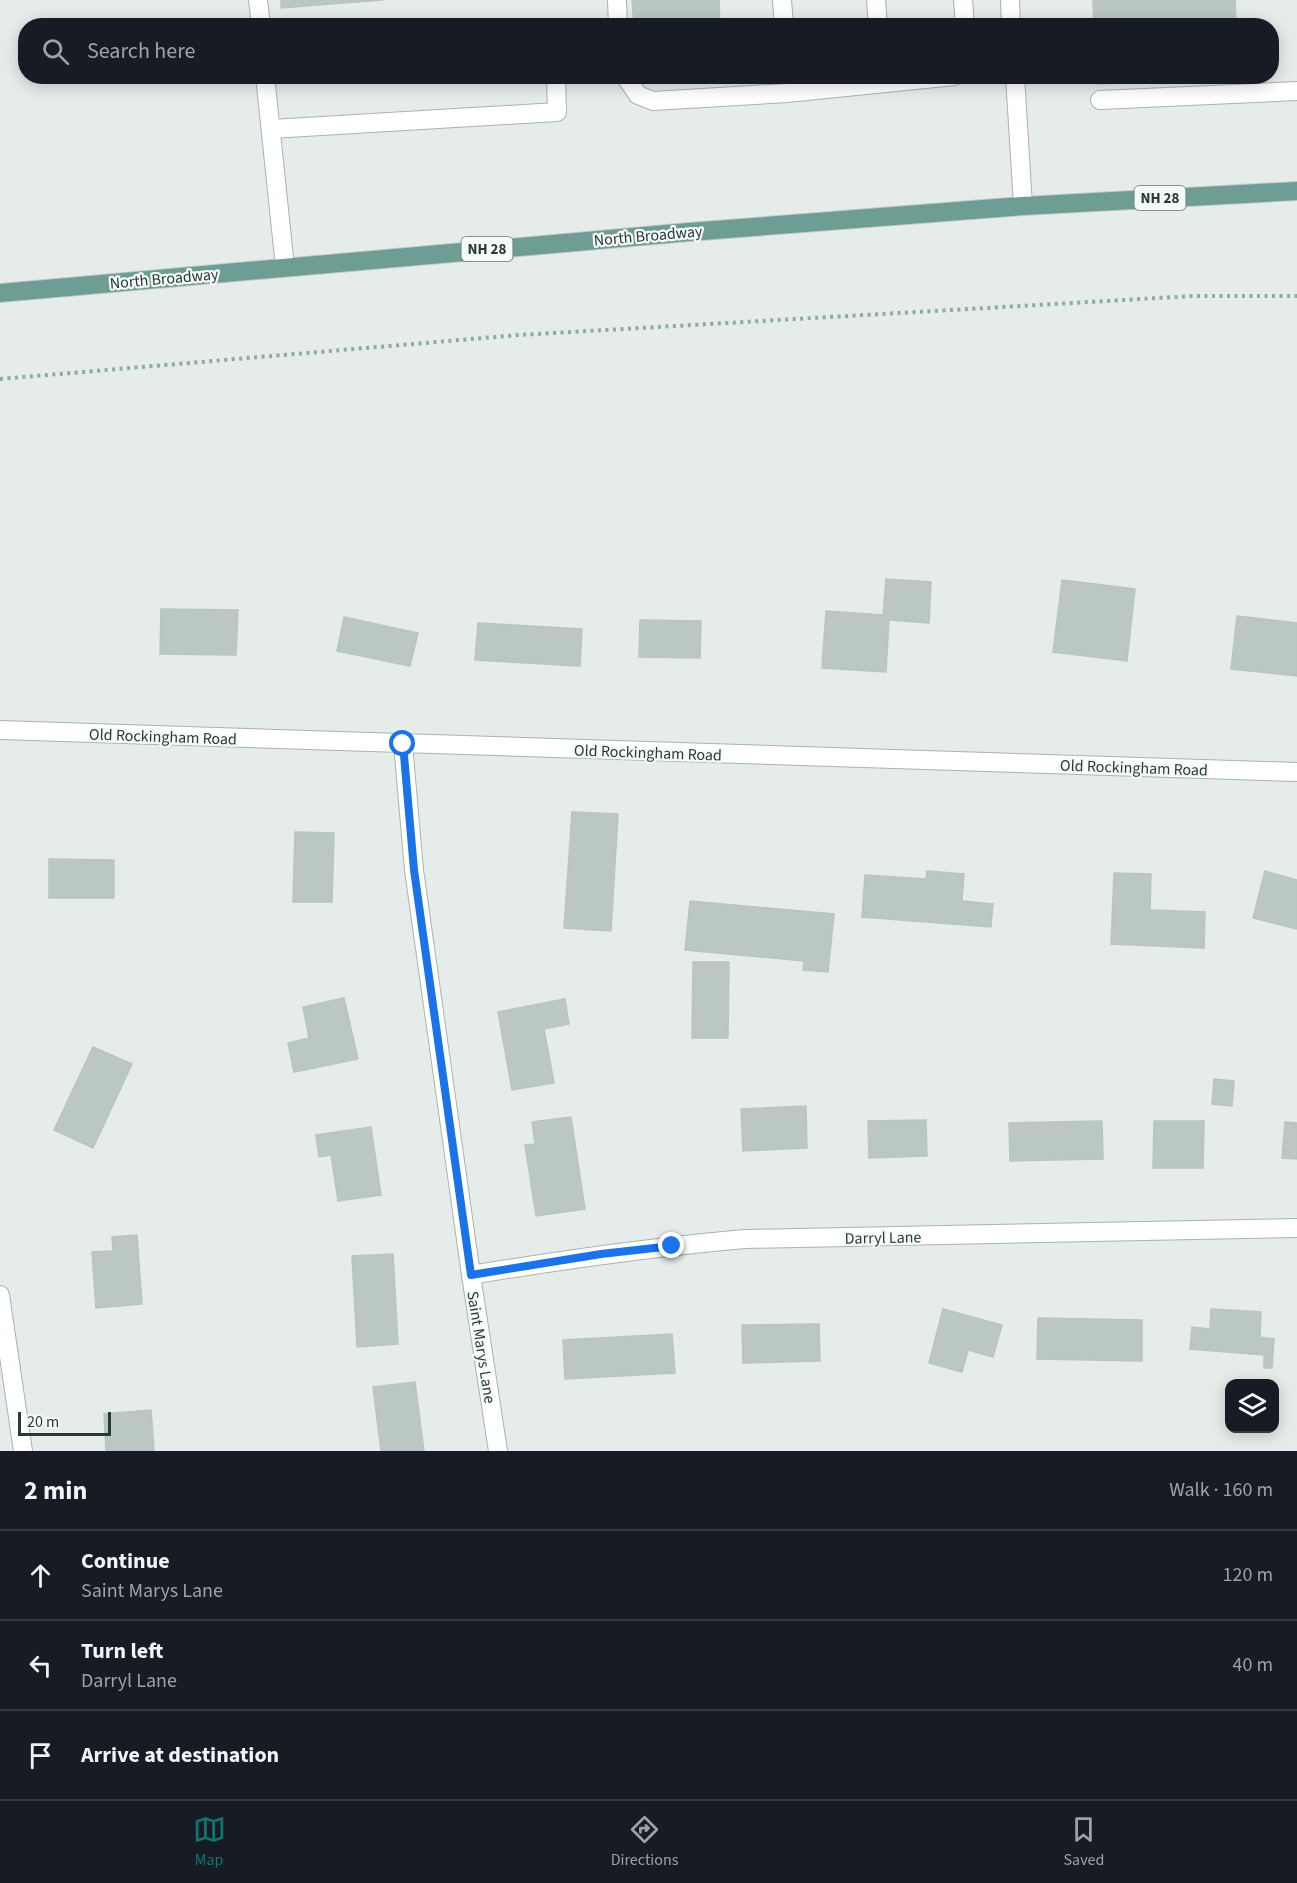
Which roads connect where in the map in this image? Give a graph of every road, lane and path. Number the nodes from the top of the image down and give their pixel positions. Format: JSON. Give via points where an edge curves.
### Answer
{"nodes":[{"id":1,"x":258,"y":0,"type":"edge"},
{"id":2,"x":617,"y":0,"type":"edge"},
{"id":3,"x":782,"y":0,"type":"edge"},
{"id":4,"x":876,"y":0,"type":"edge"},
{"id":5,"x":963,"y":0,"type":"edge"},
{"id":6,"x":1010,"y":0,"type":"edge"},
{"id":7,"x":260,"y":18,"type":"edge"},
{"id":8,"x":618,"y":18,"type":"edge"},
{"id":9,"x":783,"y":18,"type":"edge"},
{"id":10,"x":877,"y":18,"type":"edge"},
{"id":11,"x":964,"y":18,"type":"edge"},
{"id":12,"x":1011,"y":18,"type":"edge"},
{"id":13,"x":266,"y":84,"type":"edge"},
{"id":14,"x":556,"y":84,"type":"edge"},
{"id":15,"x":631,"y":84,"type":"edge"},
{"id":16,"x":806,"y":84,"type":"edge"},
{"id":17,"x":1015,"y":84,"type":"edge"},
{"id":18,"x":787,"y":85,"type":"edge"},
{"id":19,"x":1297,"y":91,"type":"edge"},
{"id":20,"x":1100,"y":100,"type":"dead end"},
{"id":21,"x":271,"y":129,"type":"junction"},
{"id":22,"x":1297,"y":191,"type":"edge"},
{"id":23,"x":1023,"y":206,"type":"junction"},
{"id":24,"x":285,"y":267,"type":"junction"},
{"id":25,"x":0,"y":293,"type":"edge"},
{"id":26,"x":1297,"y":296,"type":"edge"},
{"id":27,"x":0,"y":379,"type":"edge"},
{"id":28,"x":0,"y":730,"type":"edge"},
{"id":29,"x":403,"y":744,"type":"junction"},
{"id":30,"x":1297,"y":772,"type":"edge"},
{"id":31,"x":1297,"y":1228,"type":"edge"},
{"id":32,"x":471,"y":1275,"type":"junction"},
{"id":33,"x":0,"y":1295,"type":"edge"},
{"id":34,"x":23,"y":1451,"type":"edge"},
{"id":35,"x":498,"y":1451,"type":"edge"}],
"edges":[{"from":1,"to":7,"type":"street"},
{"from":2,"to":8,"type":"street"},
{"from":3,"to":9,"type":"street"},
{"from":4,"to":10,"type":"street"},
{"from":5,"to":11,"type":"street"},
{"from":6,"to":12,"type":"street"},
{"from":13,"to":21,"type":"street"},
{"from":14,"to":21,"type":"street","via":[[558,112]]},
{"from":15,"to":18,"type":"street","via":[[638,95],[653,101]]},
{"from":16,"to":18,"type":"street"},
{"from":17,"to":23,"type":"street"},
{"from":19,"to":20,"type":"street"},
{"from":21,"to":24,"type":"street"},
{"from":22,"to":23,"type":"main road","name":"North Broadway","number":"NH 28"},
{"from":23,"to":24,"type":"main road","name":"North Broadway","number":"NH 28"},
{"from":24,"to":25,"type":"main road","name":"North Broadway","number":"NH 28"},
{"from":26,"to":27,"type":"path","via":[[1193,296],[519,335]]},
{"from":28,"to":29,"type":"street","name":"Old Rockingham Road"},
{"from":29,"to":30,"type":"street","name":"Old Rockingham Road"},
{"from":29,"to":32,"type":"street","name":"Saint Marys Lane","via":[[414,870]]},
{"from":31,"to":32,"type":"street","name":"Darryl Lane","via":[[745,1239],[601,1254]]},
{"from":32,"to":35,"type":"street","name":"Saint Marys Lane"},
{"from":33,"to":34,"type":"street"}]}
